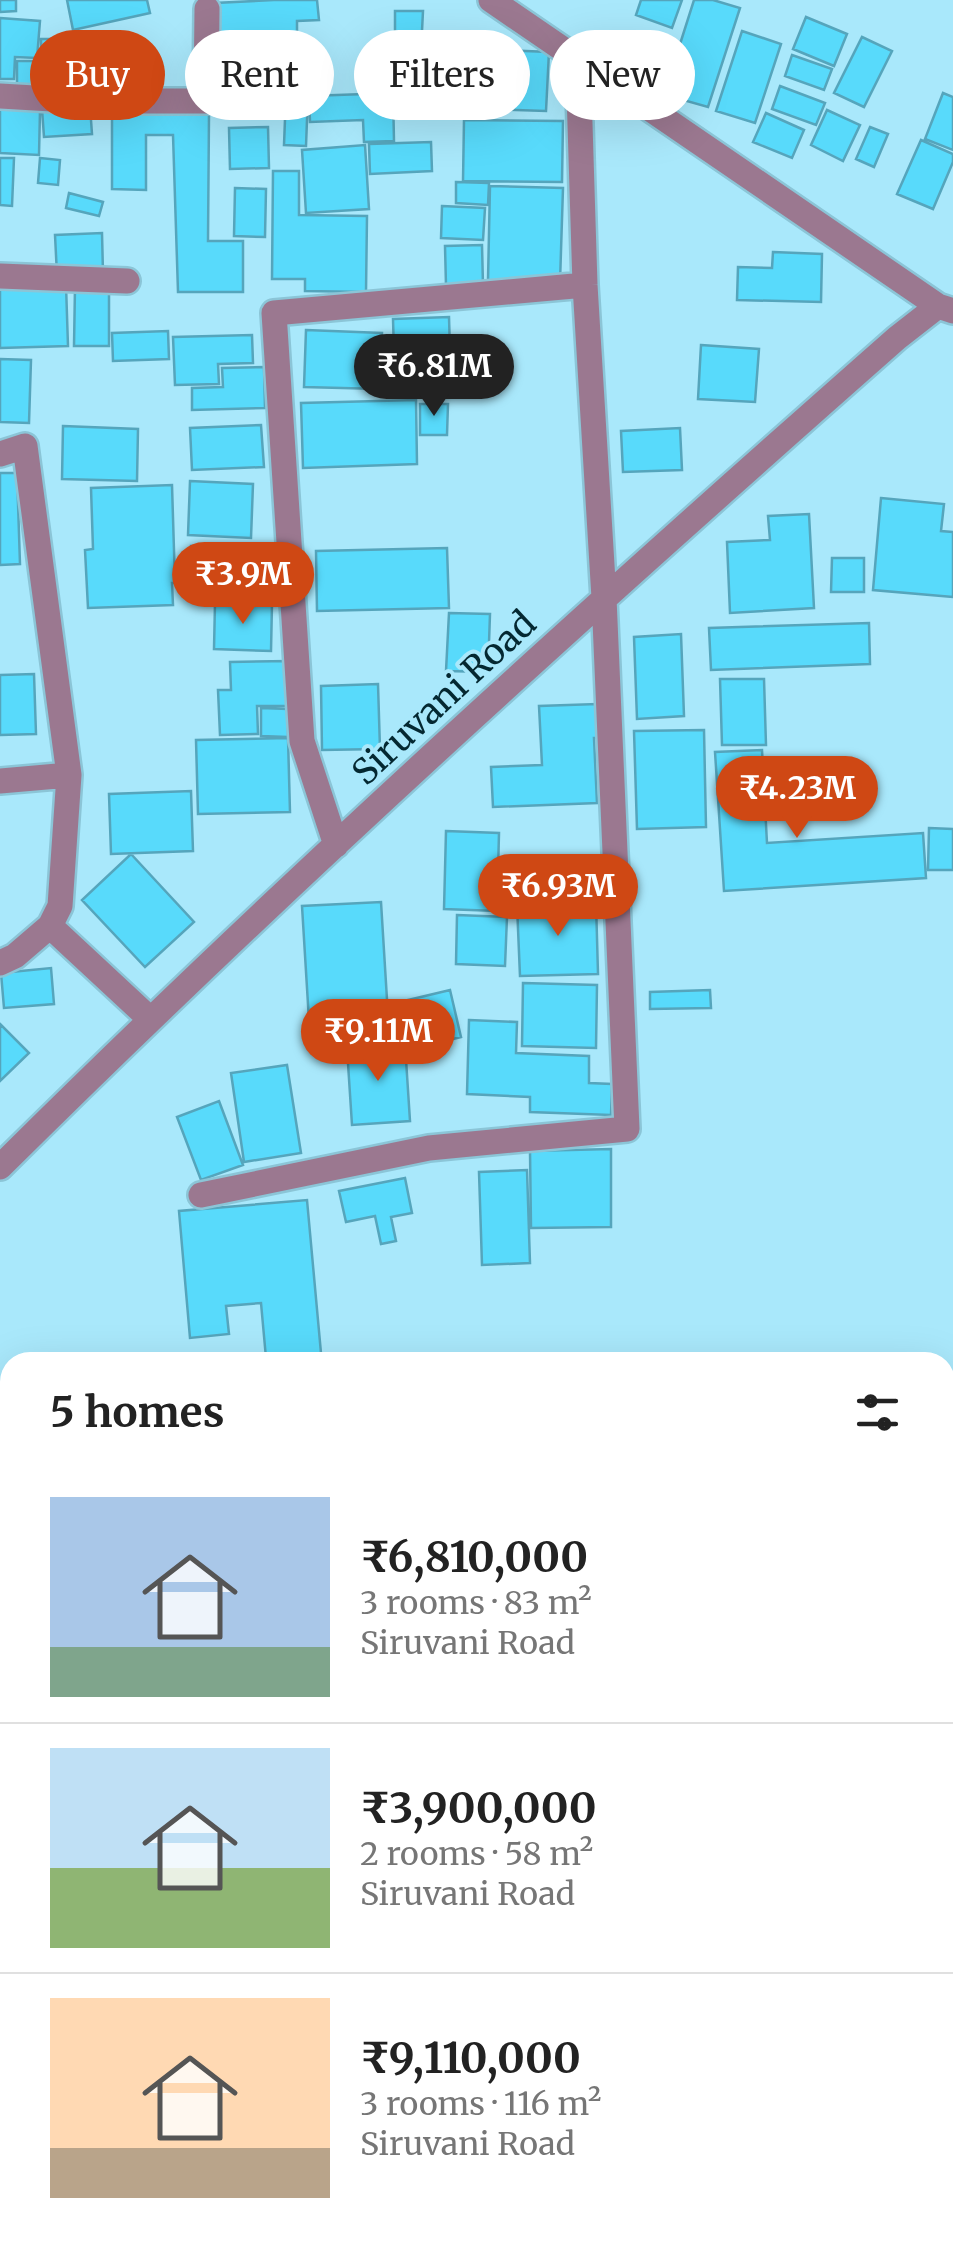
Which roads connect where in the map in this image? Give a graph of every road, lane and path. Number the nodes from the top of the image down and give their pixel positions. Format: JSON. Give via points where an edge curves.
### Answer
{"nodes":[{"id":1,"x":491,"y":0,"type":"edge"},
{"id":2,"x":208,"y":9,"type":"dead end"},
{"id":3,"x":550,"y":41,"type":"edge"},
{"id":4,"x":0,"y":96,"type":"edge"},
{"id":5,"x":580,"y":120,"type":"edge"},
{"id":6,"x":667,"y":120,"type":"edge"},
{"id":7,"x":0,"y":276,"type":"edge"},
{"id":8,"x":126,"y":281,"type":"dead end"},
{"id":9,"x":585,"y":285,"type":"junction"},
{"id":10,"x":946,"y":308,"type":"edge"},
{"id":11,"x":0,"y":454,"type":"edge"},
{"id":12,"x":604,"y":598,"type":"junction"},
{"id":13,"x":69,"y":775,"type":"junction"},
{"id":14,"x":0,"y":781,"type":"edge"},
{"id":15,"x":336,"y":845,"type":"junction"},
{"id":16,"x":50,"y":926,"type":"junction"},
{"id":17,"x":0,"y":963,"type":"edge"},
{"id":18,"x":150,"y":1019,"type":"junction"},
{"id":19,"x":0,"y":1167,"type":"edge"},
{"id":20,"x":201,"y":1195,"type":"dead end"}],
"edges":[{"from":1,"to":3,"type":"street"},
{"from":2,"to":4,"type":"street","via":[[206,101]]},
{"from":5,"to":9,"type":"street"},
{"from":6,"to":10,"type":"street"},
{"from":7,"to":8,"type":"street"},
{"from":9,"to":12,"type":"street"},
{"from":9,"to":15,"type":"street","via":[[274,314],[302,741]]},
{"from":10,"to":12,"type":"street","name":"Siruvani Road"},
{"from":11,"to":13,"type":"street","via":[[25,446]]},
{"from":12,"to":15,"type":"street","name":"Siruvani Road"},
{"from":12,"to":20,"type":"street","via":[[627,1130],[429,1148]]},
{"from":13,"to":14,"type":"street"},
{"from":13,"to":16,"type":"street","via":[[60,906]]},
{"from":15,"to":18,"type":"street","name":"Siruvani Road"},
{"from":16,"to":17,"type":"street"},
{"from":16,"to":18,"type":"street"},
{"from":18,"to":19,"type":"street","name":"Siruvani Road"}]}
